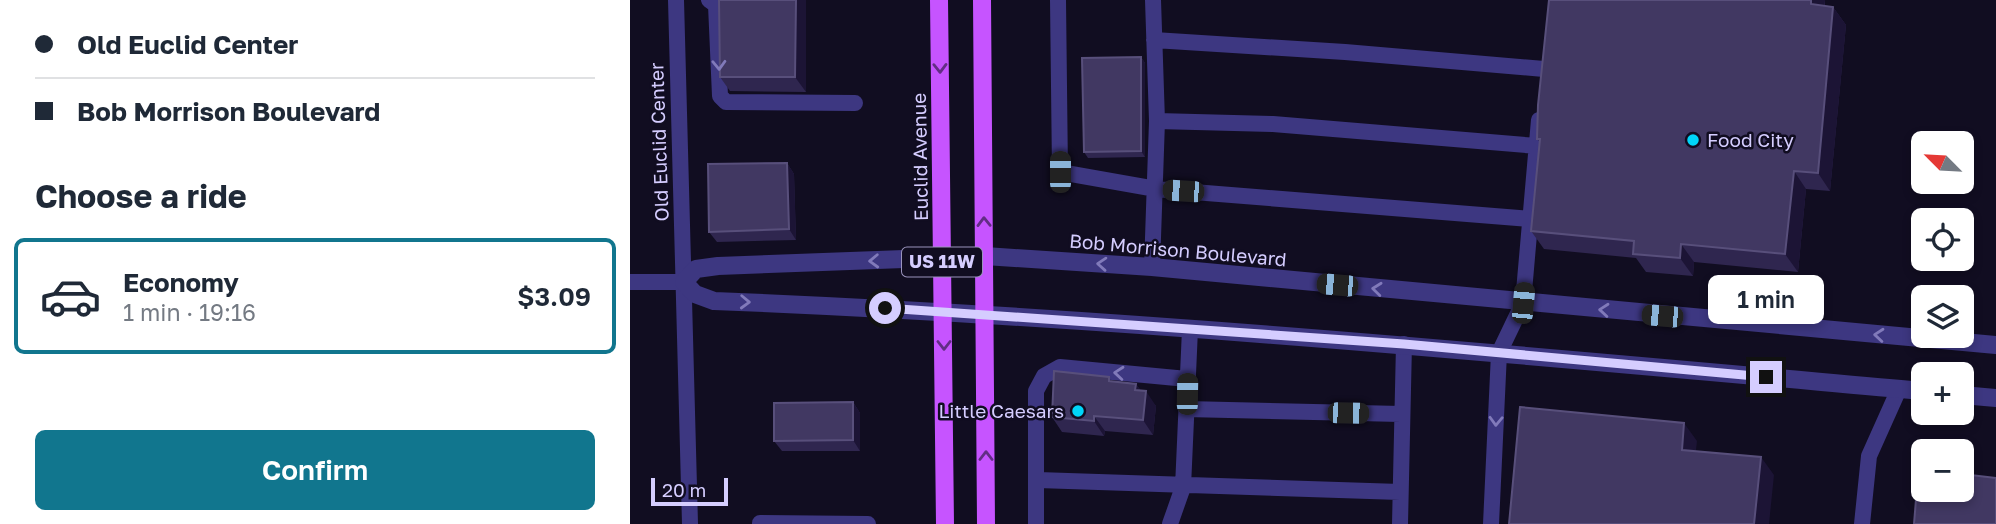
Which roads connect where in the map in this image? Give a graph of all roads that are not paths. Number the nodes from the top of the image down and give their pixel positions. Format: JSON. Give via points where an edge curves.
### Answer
{"nodes":[{"id":1,"x":676,"y":0,"type":"edge"},
{"id":2,"x":709,"y":0,"type":"edge"},
{"id":3,"x":939,"y":0,"type":"edge"},
{"id":4,"x":982,"y":0,"type":"edge"},
{"id":5,"x":1058,"y":0,"type":"edge"},
{"id":6,"x":1153,"y":0,"type":"edge"},
{"id":7,"x":1154,"y":40,"type":"junction"},
{"id":8,"x":1544,"y":69,"type":"edge"},
{"id":9,"x":855,"y":103,"type":"dead end"},
{"id":10,"x":1540,"y":107,"type":"edge"},
{"id":11,"x":1157,"y":121,"type":"junction"},
{"id":12,"x":1537,"y":146,"type":"junction"},
{"id":13,"x":1156,"y":189,"type":"junction"},
{"id":14,"x":1531,"y":219,"type":"junction"},
{"id":15,"x":985,"y":256,"type":"junction"},
{"id":16,"x":942,"y":260,"type":"junction"},
{"id":17,"x":1152,"y":267,"type":"junction"},
{"id":18,"x":630,"y":282,"type":"edge"},
{"id":19,"x":684,"y":282,"type":"junction"},
{"id":20,"x":1523,"y":303,"type":"junction"},
{"id":21,"x":944,"y":311,"type":"junction"},
{"id":22,"x":985,"y":315,"type":"junction"},
{"id":23,"x":1190,"y":328,"type":"junction"},
{"id":24,"x":1404,"y":344,"type":"junction"},
{"id":25,"x":1996,"y":345,"type":"edge"},
{"id":26,"x":1499,"y":353,"type":"junction"},
{"id":27,"x":1187,"y":379,"type":"junction"},
{"id":28,"x":1899,"y":389,"type":"junction"},
{"id":29,"x":1911,"y":390,"type":"edge"},
{"id":30,"x":1974,"y":396,"type":"edge"},
{"id":31,"x":1996,"y":398,"type":"edge"},
{"id":32,"x":1186,"y":409,"type":"junction"},
{"id":33,"x":1401,"y":414,"type":"junction"},
{"id":34,"x":1038,"y":480,"type":"junction"},
{"id":35,"x":1183,"y":487,"type":"junction"},
{"id":36,"x":1400,"y":492,"type":"junction"},
{"id":37,"x":760,"y":523,"type":"edge"},
{"id":38,"x":690,"y":524,"type":"edge"},
{"id":39,"x":868,"y":524,"type":"edge"},
{"id":40,"x":945,"y":524,"type":"edge"},
{"id":41,"x":986,"y":524,"type":"edge"},
{"id":42,"x":1036,"y":524,"type":"edge"},
{"id":43,"x":1170,"y":524,"type":"edge"},
{"id":44,"x":1400,"y":524,"type":"edge"},
{"id":45,"x":1491,"y":524,"type":"edge"},
{"id":46,"x":1862,"y":524,"type":"edge"}],
"edges":[{"from":1,"to":19,"type":"lane","name":"Old Euclid Center"},
{"from":2,"to":9,"type":"lane","one_way":true,"via":[[716,5],[720,96],[726,102]]},
{"from":3,"to":16,"type":"main road","name":"Euclid Avenue","number":"US 11W","one_way":true},
{"from":15,"to":4,"type":"main road","number":"US 11W","one_way":true},
{"from":5,"to":13,"type":"lane","via":[[1060,172]]},
{"from":6,"to":7,"type":"lane"},
{"from":7,"to":8,"type":"lane"},
{"from":7,"to":11,"type":"lane"},
{"from":10,"to":12,"type":"lane"},
{"from":11,"to":12,"type":"lane","via":[[1273,124]]},
{"from":11,"to":13,"type":"lane"},
{"from":12,"to":14,"type":"lane"},
{"from":13,"to":14,"type":"lane"},
{"from":13,"to":17,"type":"lane"},
{"from":14,"to":20,"type":"lane"},
{"from":15,"to":16,"type":"street","name":"Bob Morrison Boulevard"},
{"from":17,"to":15,"type":"street","name":"Bob Morrison Boulevard","one_way":true},
{"from":15,"to":22,"type":"main road","number":"US 11W"},
{"from":16,"to":19,"type":"street","one_way":true,"via":[[718,266],[696,269]]},
{"from":16,"to":21,"type":"main road","name":"Euclid Avenue","number":"US 11W"},
{"from":20,"to":17,"type":"street","name":"Bob Morrison Boulevard","one_way":true},
{"from":18,"to":19,"type":"lane"},
{"from":19,"to":21,"type":"street","one_way":true,"via":[[695,295],[714,301]]},
{"from":19,"to":38,"type":"lane","name":"Old Euclid Center"},
{"from":25,"to":20,"type":"street","name":"Bob Morrison Boulevard","one_way":true},
{"from":20,"to":26,"type":"lane"},
{"from":21,"to":22,"type":"street"},
{"from":21,"to":40,"type":"main road","name":"Euclid Avenue","number":"US 11W","one_way":true},
{"from":22,"to":23,"type":"street"},
{"from":41,"to":22,"type":"main road","number":"US 11W","one_way":true},
{"from":23,"to":24,"type":"street"},
{"from":23,"to":27,"type":"lane"},
{"from":24,"to":26,"type":"street"},
{"from":24,"to":33,"type":"lane"},
{"from":26,"to":28,"type":"street"},
{"from":26,"to":45,"type":"lane","one_way":true},
{"from":27,"to":32,"type":"lane"},
{"from":27,"to":34,"type":"lane","one_way":true,"via":[[1060,367],[1044,376],[1036,391]]},
{"from":28,"to":29,"type":"street"},
{"from":28,"to":46,"type":"lane","via":[[1869,456]]},
{"from":30,"to":31,"type":"street"},
{"from":32,"to":33,"type":"lane"},
{"from":32,"to":35,"type":"lane"},
{"from":33,"to":36,"type":"lane"},
{"from":34,"to":35,"type":"lane"},
{"from":34,"to":42,"type":"lane"},
{"from":35,"to":36,"type":"lane"},
{"from":35,"to":43,"type":"lane"},
{"from":36,"to":44,"type":"lane"},
{"from":37,"to":39,"type":"lane"}]}
